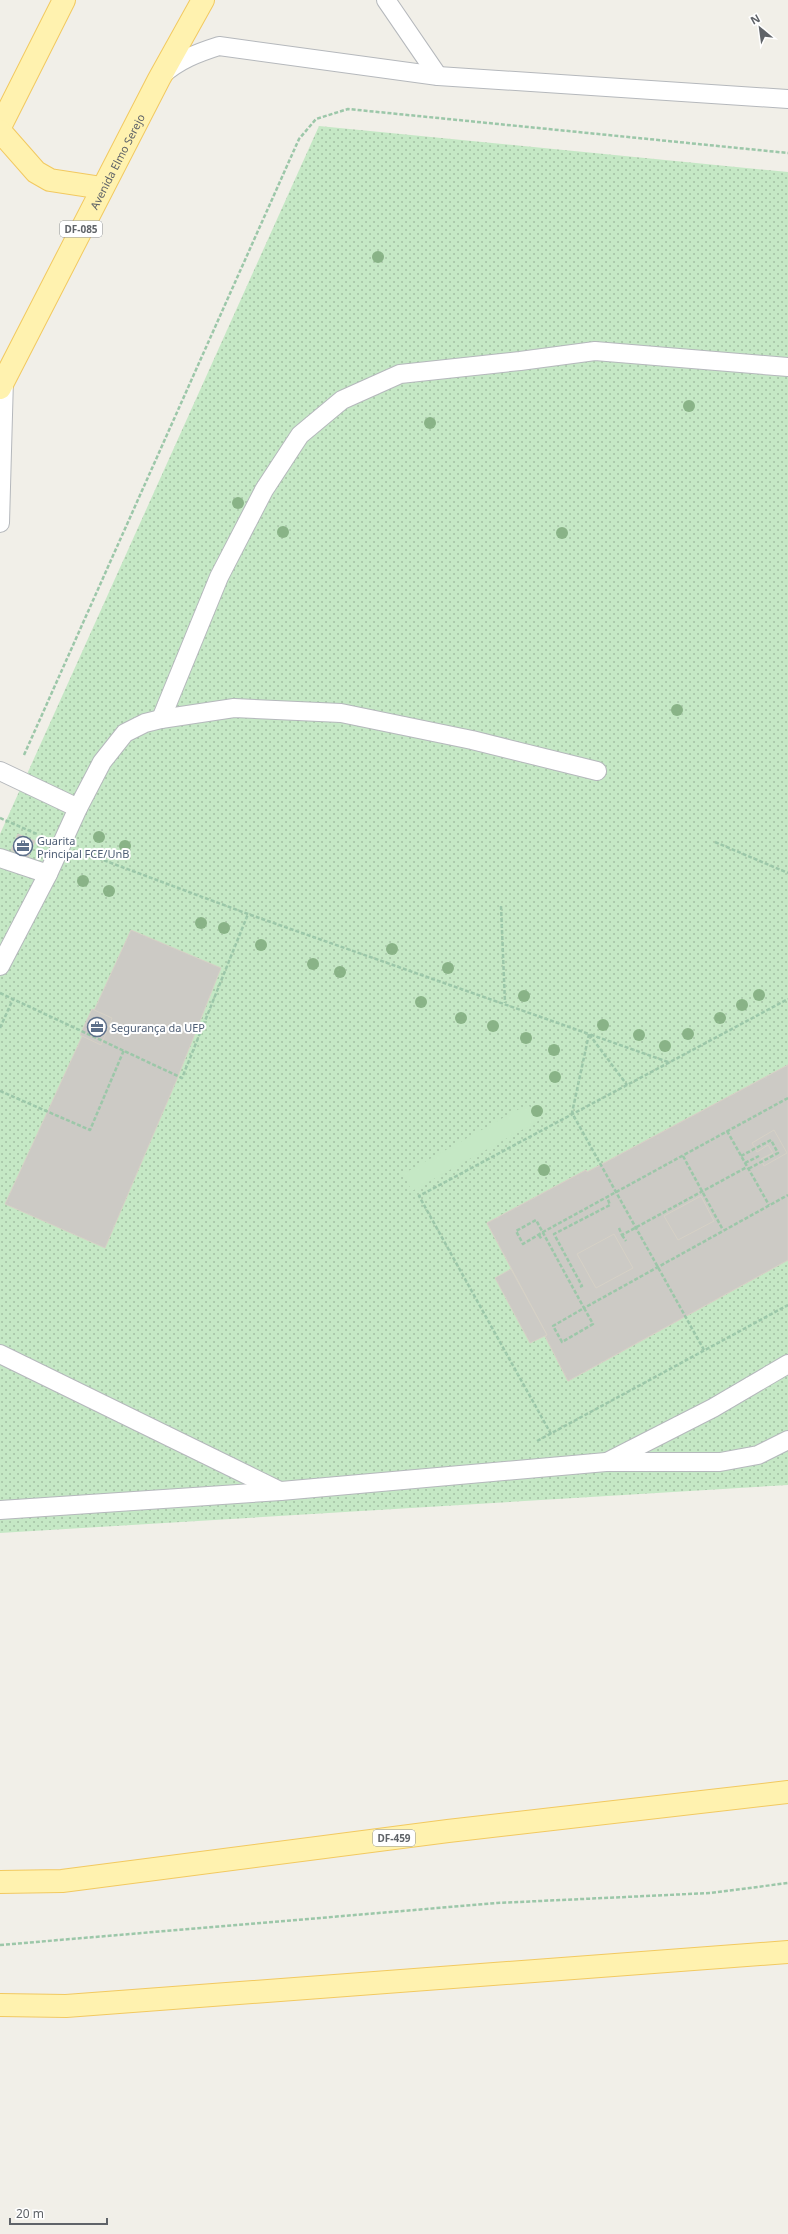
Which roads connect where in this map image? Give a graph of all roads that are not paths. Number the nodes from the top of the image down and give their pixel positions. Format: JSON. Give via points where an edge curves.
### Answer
{"nodes":[{"id":1,"x":64,"y":0,"type":"edge"},
{"id":2,"x":202,"y":0,"type":"edge"},
{"id":3,"x":386,"y":0,"type":"edge"},
{"id":4,"x":438,"y":76,"type":"junction"},
{"id":5,"x":159,"y":79,"type":"junction"},
{"id":6,"x":788,"y":99,"type":"edge"},
{"id":7,"x":0,"y":127,"type":"edge"},
{"id":8,"x":0,"y":131,"type":"edge"},
{"id":9,"x":102,"y":188,"type":"junction"},
{"id":10,"x":788,"y":367,"type":"edge"},
{"id":11,"x":2,"y":384,"type":"edge"},
{"id":12,"x":0,"y":523,"type":"edge"},
{"id":13,"x":160,"y":719,"type":"junction"},
{"id":14,"x":597,"y":771,"type":"dead end"},
{"id":15,"x":7,"y":774,"type":"edge"},
{"id":16,"x":78,"y":808,"type":"junction"},
{"id":17,"x":0,"y":858,"type":"edge"},
{"id":18,"x":48,"y":874,"type":"junction"},
{"id":19,"x":0,"y":966,"type":"edge"},
{"id":20,"x":0,"y":1354,"type":"edge"},
{"id":21,"x":788,"y":1364,"type":"edge"},
{"id":22,"x":788,"y":1440,"type":"edge"},
{"id":23,"x":606,"y":1462,"type":"junction"},
{"id":24,"x":281,"y":1491,"type":"junction"},
{"id":25,"x":0,"y":1510,"type":"edge"},
{"id":26,"x":788,"y":1792,"type":"edge"},
{"id":27,"x":0,"y":1882,"type":"edge"},
{"id":28,"x":788,"y":1952,"type":"edge"},
{"id":29,"x":0,"y":2005,"type":"edge"}],
"edges":[{"from":1,"to":7,"type":"main road"},
{"from":2,"to":5,"type":"main road","name":"Avenida Elmo Serejo","number":"DF-085"},
{"from":3,"to":4,"type":"lane"},
{"from":4,"to":5,"type":"lane","via":[[218,46],[189,56],[171,67]]},
{"from":4,"to":6,"type":"lane"},
{"from":5,"to":9,"type":"main road","name":"Avenida Elmo Serejo","number":"DF-085"},
{"from":8,"to":9,"type":"main road","via":[[36,172],[50,180]]},
{"from":9,"to":11,"type":"main road","name":"Avenida Elmo Serejo","number":"DF-085"},
{"from":10,"to":13,"type":"lane","via":[[595,351],[400,374],[342,400],[300,435],[264,490],[219,577]]},
{"from":11,"to":12,"type":"lane"},
{"from":13,"to":14,"type":"lane","via":[[234,708],[341,713],[472,740]]},
{"from":13,"to":16,"type":"lane","via":[[131,729],[114,745]]},
{"from":15,"to":16,"type":"lane"},
{"from":16,"to":18,"type":"lane"},
{"from":17,"to":18,"type":"lane"},
{"from":18,"to":19,"type":"lane"},
{"from":20,"to":24,"type":"lane"},
{"from":21,"to":23,"type":"lane","via":[[712,1408]]},
{"from":22,"to":23,"type":"lane","via":[[758,1455],[720,1462]]},
{"from":23,"to":24,"type":"lane"},
{"from":24,"to":25,"type":"lane"},
{"from":26,"to":27,"type":"main road","number":"DF-459","via":[[448,1831],[62,1881]]},
{"from":28,"to":29,"type":"main road","via":[[66,2006]]}]}
